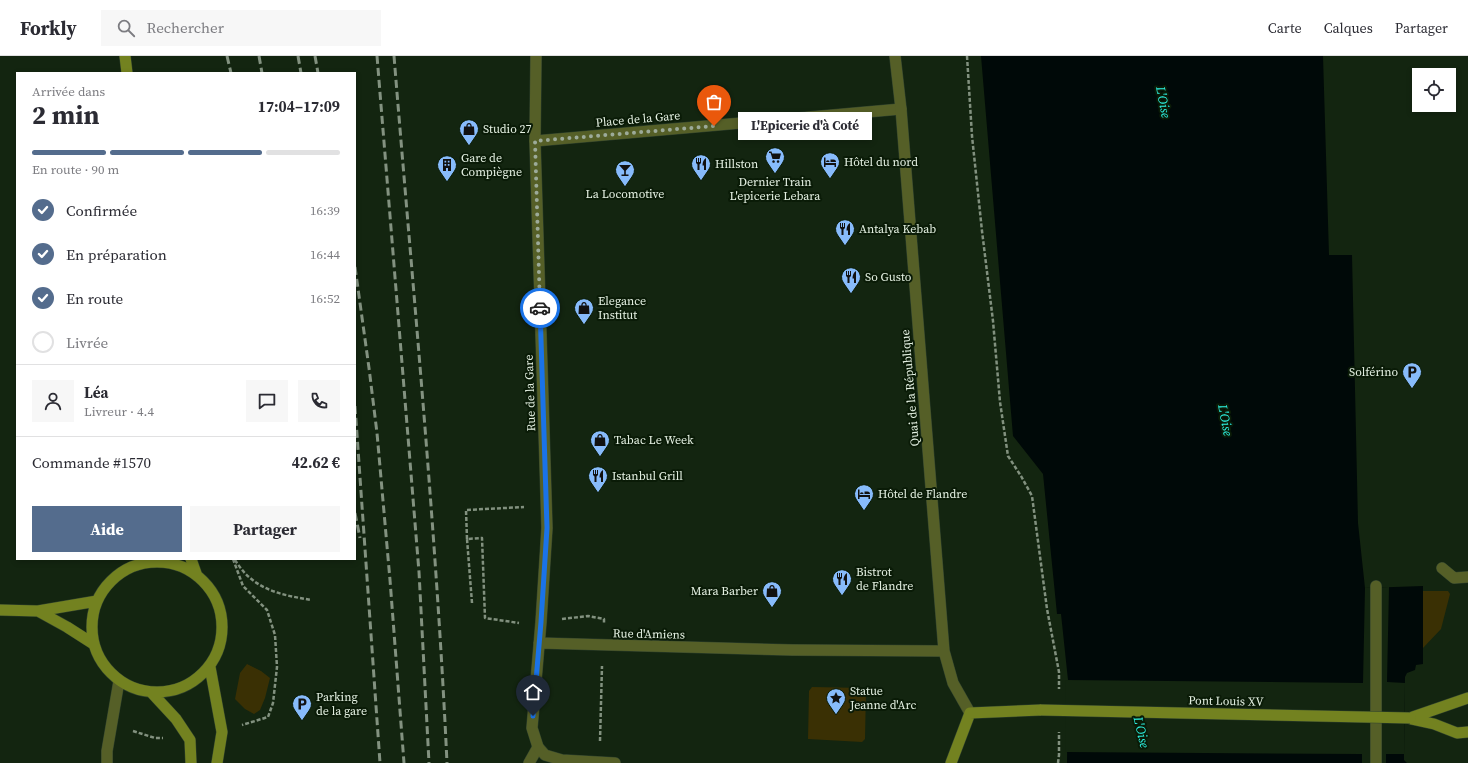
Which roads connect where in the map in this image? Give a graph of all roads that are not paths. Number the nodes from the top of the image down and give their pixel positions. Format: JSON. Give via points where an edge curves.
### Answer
{"nodes":[{"id":1,"x":125,"y":56,"type":"edge"},
{"id":2,"x":536,"y":56,"type":"edge"},
{"id":3,"x":895,"y":56,"type":"edge"},
{"id":4,"x":128,"y":72,"type":"edge"},
{"id":5,"x":901,"y":109,"type":"junction"},
{"id":6,"x":535,"y":141,"type":"junction"},
{"id":7,"x":192,"y":560,"type":"edge"},
{"id":8,"x":139,"y":562,"type":"edge"},
{"id":9,"x":1442,"y":568,"type":"dead end"},
{"id":10,"x":197,"y":576,"type":"junction"},
{"id":11,"x":1468,"y":576,"type":"edge"},
{"id":12,"x":1376,"y":586,"type":"dead end"},
{"id":13,"x":97,"y":602,"type":"junction"},
{"id":14,"x":0,"y":610,"type":"edge"},
{"id":15,"x":38,"y":611,"type":"junction"},
{"id":16,"x":92,"y":642,"type":"junction"},
{"id":17,"x":539,"y":644,"type":"junction"},
{"id":18,"x":944,"y":651,"type":"junction"},
{"id":19,"x":210,"y":667,"type":"junction"},
{"id":20,"x":119,"y":681,"type":"junction"},
{"id":21,"x":151,"y":692,"type":"junction"},
{"id":22,"x":1468,"y":698,"type":"edge"},
{"id":23,"x":970,"y":713,"type":"junction"},
{"id":24,"x":1410,"y":718,"type":"junction"},
{"id":25,"x":1468,"y":732,"type":"edge"},
{"id":26,"x":538,"y":747,"type":"junction"},
{"id":27,"x":107,"y":763,"type":"edge"},
{"id":28,"x":191,"y":763,"type":"edge"},
{"id":29,"x":217,"y":763,"type":"edge"},
{"id":30,"x":529,"y":763,"type":"edge"},
{"id":31,"x":615,"y":763,"type":"edge"},
{"id":32,"x":951,"y":763,"type":"edge"},
{"id":33,"x":1376,"y":763,"type":"edge"}],
"edges":[{"from":1,"to":4,"type":"main road"},
{"from":2,"to":6,"type":"street"},
{"from":3,"to":5,"type":"street","name":"Quai de la République"},
{"from":5,"to":6,"type":"street","name":"Place de la Gare"},
{"from":5,"to":18,"type":"street","name":"Quai de la République"},
{"from":6,"to":17,"type":"street","name":"Rue de la Gare","via":[[547,505]]},
{"from":7,"to":10,"type":"main road"},
{"from":8,"to":10,"type":"main road","via":[[168,563],[184,567]]},
{"from":8,"to":13,"type":"main road","via":[[113,579]]},
{"from":9,"to":11,"type":"street","via":[[1454,578]]},
{"from":10,"to":19,"type":"main road","via":[[212,591],[220,610],[222,631],[217,653]]},
{"from":12,"to":33,"type":"street"},
{"from":13,"to":15,"type":"main road"},
{"from":13,"to":16,"type":"main road","via":[[90,622]]},
{"from":14,"to":15,"type":"main road"},
{"from":15,"to":16,"type":"main road"},
{"from":16,"to":20,"type":"main road","via":[[100,660]]},
{"from":17,"to":18,"type":"street","name":"Rue d'Amiens"},
{"from":17,"to":26,"type":"street","via":[[532,728]]},
{"from":18,"to":23,"type":"street","name":"Quai de la République","via":[[953,683]]},
{"from":19,"to":21,"type":"main road","via":[[187,686],[164,693]]},
{"from":19,"to":29,"type":"main road","via":[[222,732]]},
{"from":20,"to":21,"type":"main road"},
{"from":20,"to":27,"type":"street"},
{"from":21,"to":28,"type":"main road","via":[[176,719],[190,740]]},
{"from":22,"to":24,"type":"main road"},
{"from":23,"to":24,"type":"main road","name":"Pont Louis XV","bridge":true,"via":[[1041,710]]},
{"from":23,"to":32,"type":"main road"},
{"from":24,"to":25,"type":"main road","via":[[1457,733]]},
{"from":26,"to":30,"type":"street"},
{"from":26,"to":31,"type":"street","via":[[545,755],[562,760]]}]}
